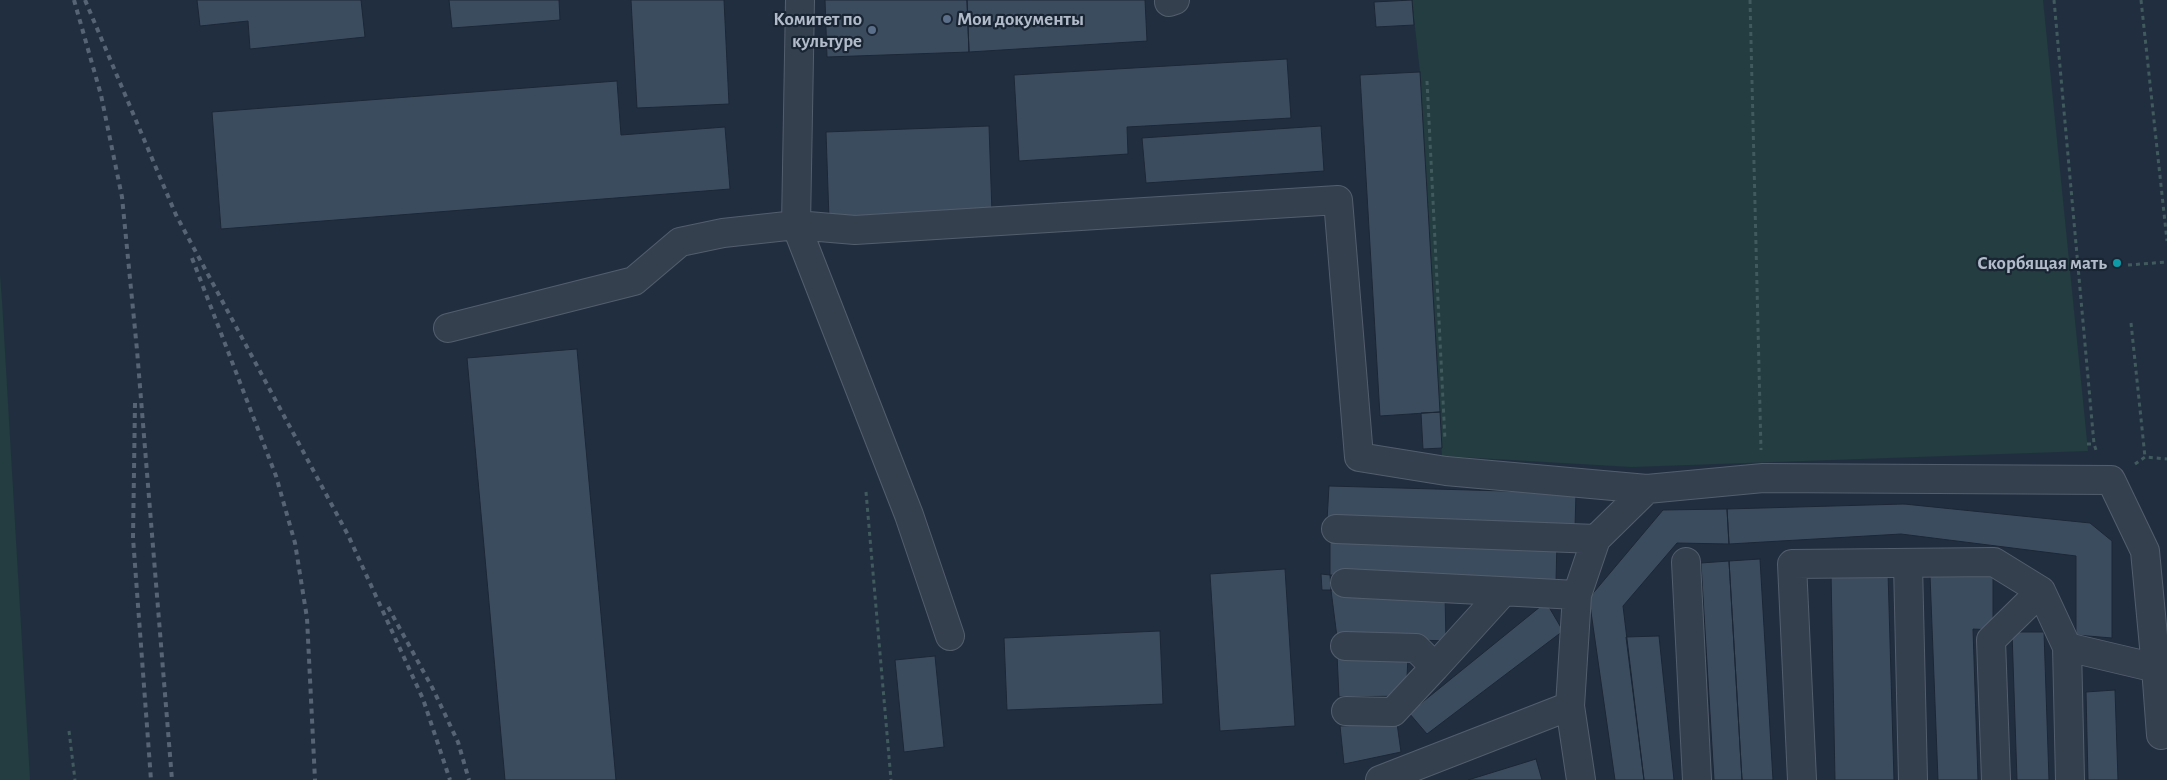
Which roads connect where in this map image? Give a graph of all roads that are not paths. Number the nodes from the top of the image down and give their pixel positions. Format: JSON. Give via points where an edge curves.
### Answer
{"nodes":[{"id":1,"x":800,"y":0,"type":"edge"},
{"id":2,"x":796,"y":225,"type":"junction"},
{"id":3,"x":448,"y":328,"type":"dead end"},
{"id":4,"x":1647,"y":489,"type":"junction"},
{"id":5,"x":1336,"y":529,"type":"dead end"},
{"id":6,"x":1596,"y":539,"type":"junction"},
{"id":7,"x":1686,"y":562,"type":"dead end"},
{"id":8,"x":1908,"y":564,"type":"junction"},
{"id":9,"x":1345,"y":583,"type":"dead end"},
{"id":10,"x":2041,"y":591,"type":"junction"},
{"id":11,"x":1503,"y":592,"type":"junction"},
{"id":12,"x":1577,"y":595,"type":"junction"},
{"id":13,"x":950,"y":636,"type":"dead end"},
{"id":14,"x":1345,"y":646,"type":"dead end"},
{"id":15,"x":2067,"y":647,"type":"junction"},
{"id":16,"x":1435,"y":667,"type":"junction"},
{"id":17,"x":2161,"y":671,"type":"edge"},
{"id":18,"x":1570,"y":706,"type":"junction"},
{"id":19,"x":1346,"y":712,"type":"dead end"},
{"id":20,"x":2161,"y":734,"type":"dead end"},
{"id":21,"x":1380,"y":780,"type":"edge"},
{"id":22,"x":1581,"y":780,"type":"edge"},
{"id":23,"x":1697,"y":780,"type":"edge"},
{"id":24,"x":1802,"y":780,"type":"edge"},
{"id":25,"x":1913,"y":780,"type":"edge"},
{"id":26,"x":1996,"y":780,"type":"edge"},
{"id":27,"x":2070,"y":780,"type":"edge"}],
"edges":[{"from":1,"to":2,"type":"street"},
{"from":2,"to":3,"type":"street","via":[[724,232],[680,242],[634,281]]},
{"from":2,"to":4,"type":"street","via":[[855,230],[1338,200],[1359,457],[1446,471]]},
{"from":2,"to":13,"type":"street","via":[[909,514]]},
{"from":4,"to":6,"type":"street"},
{"from":4,"to":17,"type":"street","via":[[1763,478],[2111,480],[2146,551]]},
{"from":5,"to":6,"type":"street"},
{"from":6,"to":12,"type":"street"},
{"from":7,"to":23,"type":"street"},
{"from":8,"to":10,"type":"street","via":[[1994,562]]},
{"from":8,"to":24,"type":"street","via":[[1792,564]]},
{"from":8,"to":25,"type":"street"},
{"from":9,"to":11,"type":"street"},
{"from":10,"to":15,"type":"street"},
{"from":10,"to":26,"type":"street","via":[[1991,640]]},
{"from":11,"to":12,"type":"street"},
{"from":11,"to":16,"type":"street"},
{"from":12,"to":18,"type":"street"},
{"from":14,"to":16,"type":"street","via":[[1416,648]]},
{"from":15,"to":17,"type":"street"},
{"from":15,"to":27,"type":"street"},
{"from":16,"to":19,"type":"street","via":[[1399,719]]},
{"from":17,"to":20,"type":"street"},
{"from":18,"to":21,"type":"street"},
{"from":18,"to":22,"type":"street"}]}
